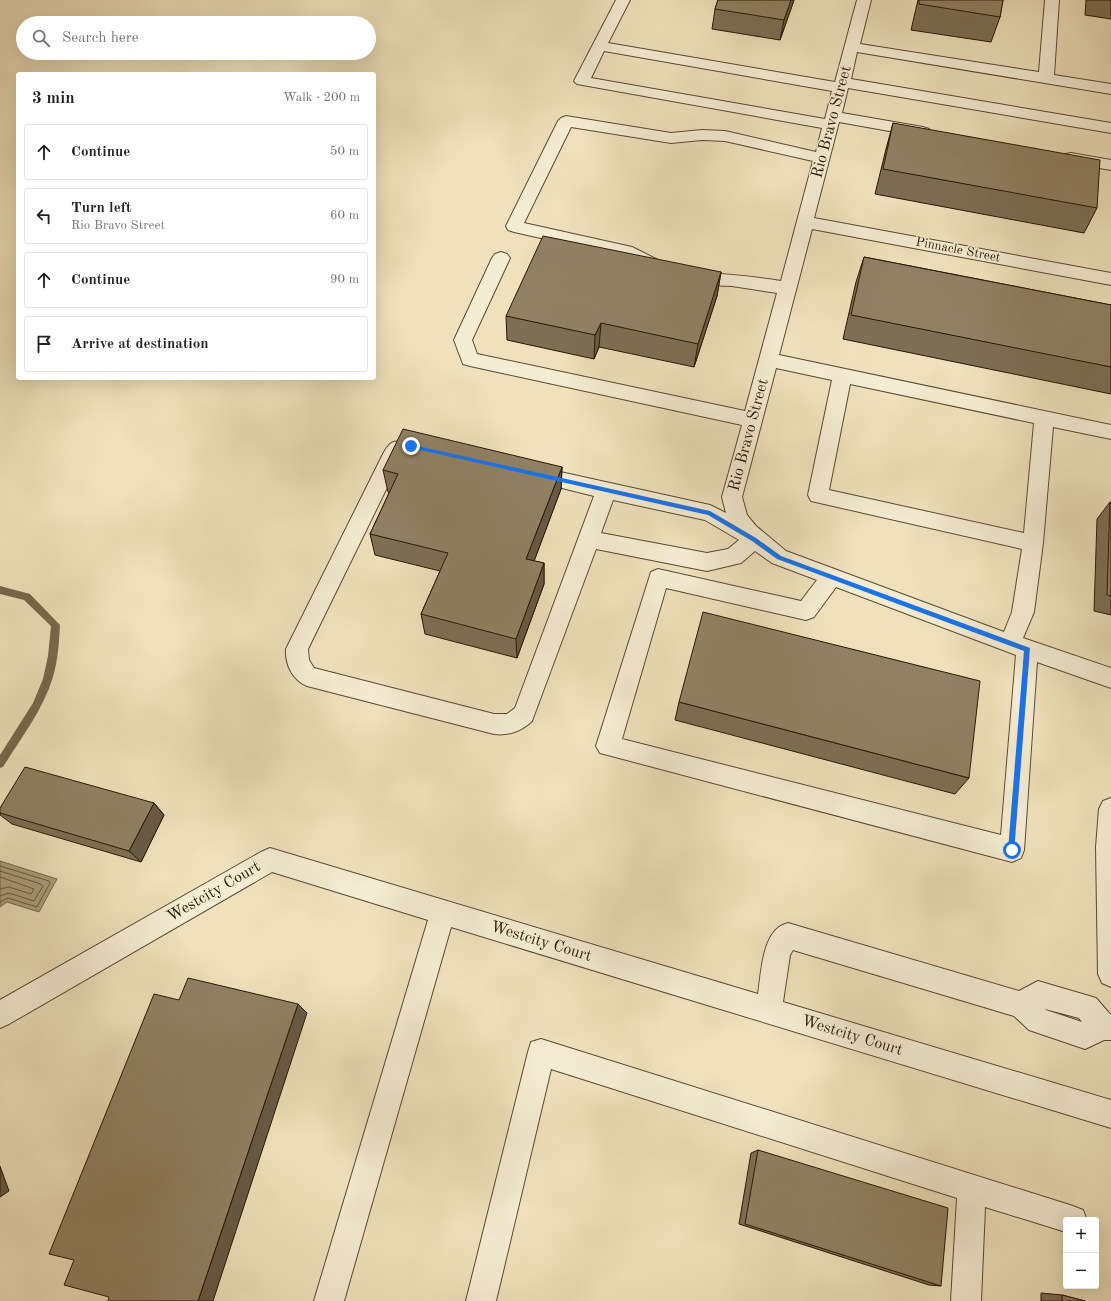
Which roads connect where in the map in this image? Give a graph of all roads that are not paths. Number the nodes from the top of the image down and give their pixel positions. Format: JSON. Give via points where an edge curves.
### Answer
{"nodes":[{"id":1,"x":623,"y":0,"type":"edge"},
{"id":2,"x":864,"y":0,"type":"edge"},
{"id":3,"x":1052,"y":0,"type":"edge"},
{"id":4,"x":600,"y":46,"type":"junction"},
{"id":5,"x":851,"y":47,"type":"junction"},
{"id":6,"x":1046,"y":78,"type":"junction"},
{"id":7,"x":841,"y":85,"type":"junction"},
{"id":8,"x":1111,"y":89,"type":"edge"},
{"id":9,"x":832,"y":121,"type":"junction"},
{"id":10,"x":1111,"y":128,"type":"edge"},
{"id":11,"x":941,"y":135,"type":"edge"},
{"id":12,"x":1057,"y":155,"type":"edge"},
{"id":13,"x":822,"y":158,"type":"junction"},
{"id":14,"x":1111,"y":164,"type":"edge"},
{"id":15,"x":806,"y":222,"type":"junction"},
{"id":16,"x":501,"y":258,"type":"dead end"},
{"id":17,"x":1111,"y":279,"type":"edge"},
{"id":18,"x":788,"y":288,"type":"junction"},
{"id":19,"x":769,"y":360,"type":"junction"},
{"id":20,"x":842,"y":375,"type":"junction"},
{"id":21,"x":1044,"y":418,"type":"junction"},
{"id":22,"x":752,"y":420,"type":"junction"},
{"id":23,"x":1111,"y":432,"type":"edge"},
{"id":24,"x":419,"y":448,"type":"edge"},
{"id":25,"x":512,"y":469,"type":"edge"},
{"id":26,"x":606,"y":491,"type":"junction"},
{"id":27,"x":589,"y":539,"type":"junction"},
{"id":28,"x":754,"y":539,"type":"junction"},
{"id":29,"x":1032,"y":543,"type":"junction"},
{"id":30,"x":831,"y":577,"type":"junction"},
{"id":31,"x":1019,"y":647,"type":"junction"},
{"id":32,"x":1111,"y":678,"type":"edge"},
{"id":33,"x":1111,"y":809,"type":"edge"},
{"id":34,"x":1109,"y":849,"type":"edge"},
{"id":35,"x":443,"y":912,"type":"junction"},
{"id":36,"x":1111,"y":936,"type":"edge"},
{"id":37,"x":1111,"y":974,"type":"edge"},
{"id":38,"x":768,"y":1010,"type":"junction"},
{"id":39,"x":0,"y":1015,"type":"edge"},
{"id":40,"x":1106,"y":1027,"type":"edge"},
{"id":41,"x":1111,"y":1114,"type":"edge"},
{"id":42,"x":972,"y":1188,"type":"junction"},
{"id":43,"x":1064,"y":1217,"type":"edge"},
{"id":44,"x":329,"y":1301,"type":"edge"},
{"id":45,"x":481,"y":1301,"type":"edge"},
{"id":46,"x":966,"y":1301,"type":"edge"}],
"edges":[{"from":1,"to":4,"type":"street"},
{"from":2,"to":5,"type":"street","name":"Rio Bravo Street"},
{"from":3,"to":6,"type":"street"},
{"from":4,"to":7,"type":"street"},
{"from":4,"to":9,"type":"street","via":[[582,81]]},
{"from":5,"to":6,"type":"street"},
{"from":5,"to":7,"type":"street","name":"Rio Bravo Street"},
{"from":6,"to":8,"type":"street"},
{"from":7,"to":9,"type":"street","name":"Rio Bravo Street"},
{"from":7,"to":10,"type":"street"},
{"from":9,"to":11,"type":"street"},
{"from":9,"to":13,"type":"street","name":"Rio Bravo Street"},
{"from":12,"to":14,"type":"street"},
{"from":13,"to":15,"type":"street","name":"Rio Bravo Street"},
{"from":13,"to":18,"type":"street","via":[[725,136],[670,138],[566,120],[514,226],[626,251],[673,273],[700,279],[732,280]]},
{"from":15,"to":17,"type":"street","name":"Pinnacle Street"},
{"from":15,"to":18,"type":"street","name":"Rio Bravo Street"},
{"from":16,"to":22,"type":"street","via":[[463,340],[470,359]]},
{"from":18,"to":19,"type":"street","name":"Rio Bravo Street"},
{"from":19,"to":20,"type":"street"},
{"from":19,"to":22,"type":"street","name":"Rio Bravo Street"},
{"from":20,"to":21,"type":"street"},
{"from":20,"to":29,"type":"street","via":[[818,495]]},
{"from":21,"to":23,"type":"street"},
{"from":21,"to":29,"type":"street"},
{"from":22,"to":28,"type":"street","name":"Rio Bravo Street","via":[[732,497],[738,520]]},
{"from":24,"to":27,"type":"street","via":[[403,446],[397,448],[393,454],[297,649],[296,659],[307,676],[494,724],[515,722],[524,714]]},
{"from":25,"to":26,"type":"street"},
{"from":26,"to":27,"type":"street"},
{"from":26,"to":28,"type":"street","via":[[710,513]]},
{"from":27,"to":28,"type":"street","via":[[707,562],[734,557]]},
{"from":28,"to":30,"type":"street","name":"Rio Bravo Street","via":[[779,557]]},
{"from":29,"to":31,"type":"street"},
{"from":30,"to":31,"type":"street","name":"Rio Bravo Street"},
{"from":30,"to":31,"type":"street","via":[[806,611],[658,578],[608,746],[1012,850]]},
{"from":31,"to":32,"type":"street","name":"Rio Bravo Street"},
{"from":33,"to":34,"type":"street"},
{"from":34,"to":36,"type":"street"},
{"from":35,"to":38,"type":"street","name":"Westcity Court"},
{"from":35,"to":39,"type":"street","name":"Westcity Court","via":[[270,860]]},
{"from":35,"to":44,"type":"street"},
{"from":36,"to":37,"type":"street"},
{"from":38,"to":40,"type":"street","via":[[778,950],[788,936],[1022,1005],[1038,1021],[1085,1036]]},
{"from":38,"to":41,"type":"street","name":"Westcity Court"},
{"from":42,"to":43,"type":"street"},
{"from":42,"to":45,"type":"street","via":[[541,1052]]},
{"from":42,"to":46,"type":"street"}]}
